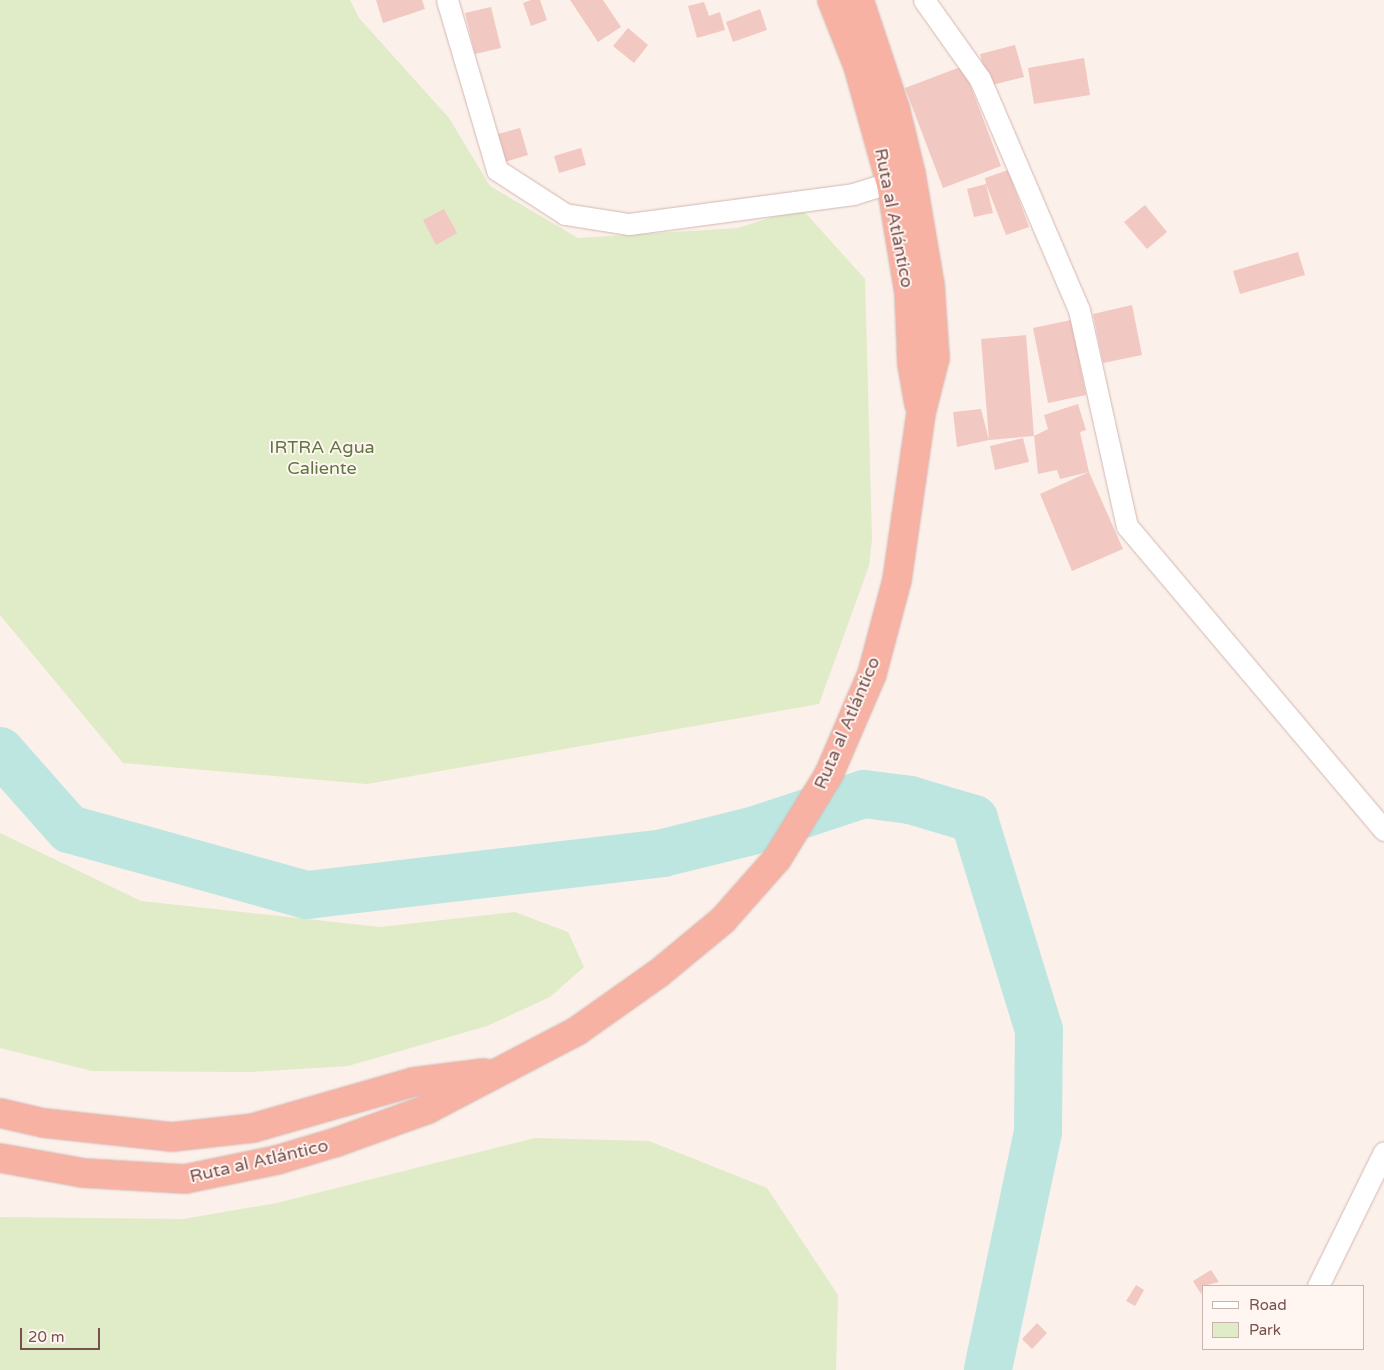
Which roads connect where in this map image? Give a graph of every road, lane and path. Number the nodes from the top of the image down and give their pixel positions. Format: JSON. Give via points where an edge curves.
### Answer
{"nodes":[{"id":1,"x":447,"y":0,"type":"edge"},
{"id":2,"x":832,"y":0,"type":"edge"},
{"id":3,"x":859,"y":0,"type":"edge"},
{"id":4,"x":924,"y":0,"type":"edge"},
{"id":5,"x":901,"y":179,"type":"junction"},
{"id":6,"x":1384,"y":830,"type":"edge"},
{"id":7,"x":506,"y":1069,"type":"junction"},
{"id":8,"x":0,"y":1114,"type":"edge"},
{"id":9,"x":1384,"y":1152,"type":"edge"},
{"id":10,"x":0,"y":1158,"type":"edge"},
{"id":11,"x":1318,"y":1285,"type":"edge"}],
"edges":[{"from":1,"to":5,"type":"street","via":[[497,170],[565,214],[630,224],[854,194]]},
{"from":2,"to":5,"type":"highway","name":"Ruta al Atlántico"},
{"from":3,"to":5,"type":"highway","name":"Ruta al Atlántico","via":[[895,108]]},
{"from":4,"to":6,"type":"street","via":[[980,80],[1079,310],[1127,526]]},
{"from":5,"to":7,"type":"highway","name":"Ruta al Atlántico","via":[[930,284],[936,358],[921,413],[897,580],[872,674],[829,774],[777,859],[723,920],[659,973],[577,1031]]},
{"from":7,"to":8,"type":"highway","name":"Ruta al Atlántico","via":[[413,1082],[253,1128],[172,1137],[43,1123]]},
{"from":7,"to":10,"type":"highway","name":"Ruta al Atlántico","via":[[428,1109],[337,1142],[277,1160],[184,1179],[83,1173]]},
{"from":9,"to":11,"type":"street"}]}
